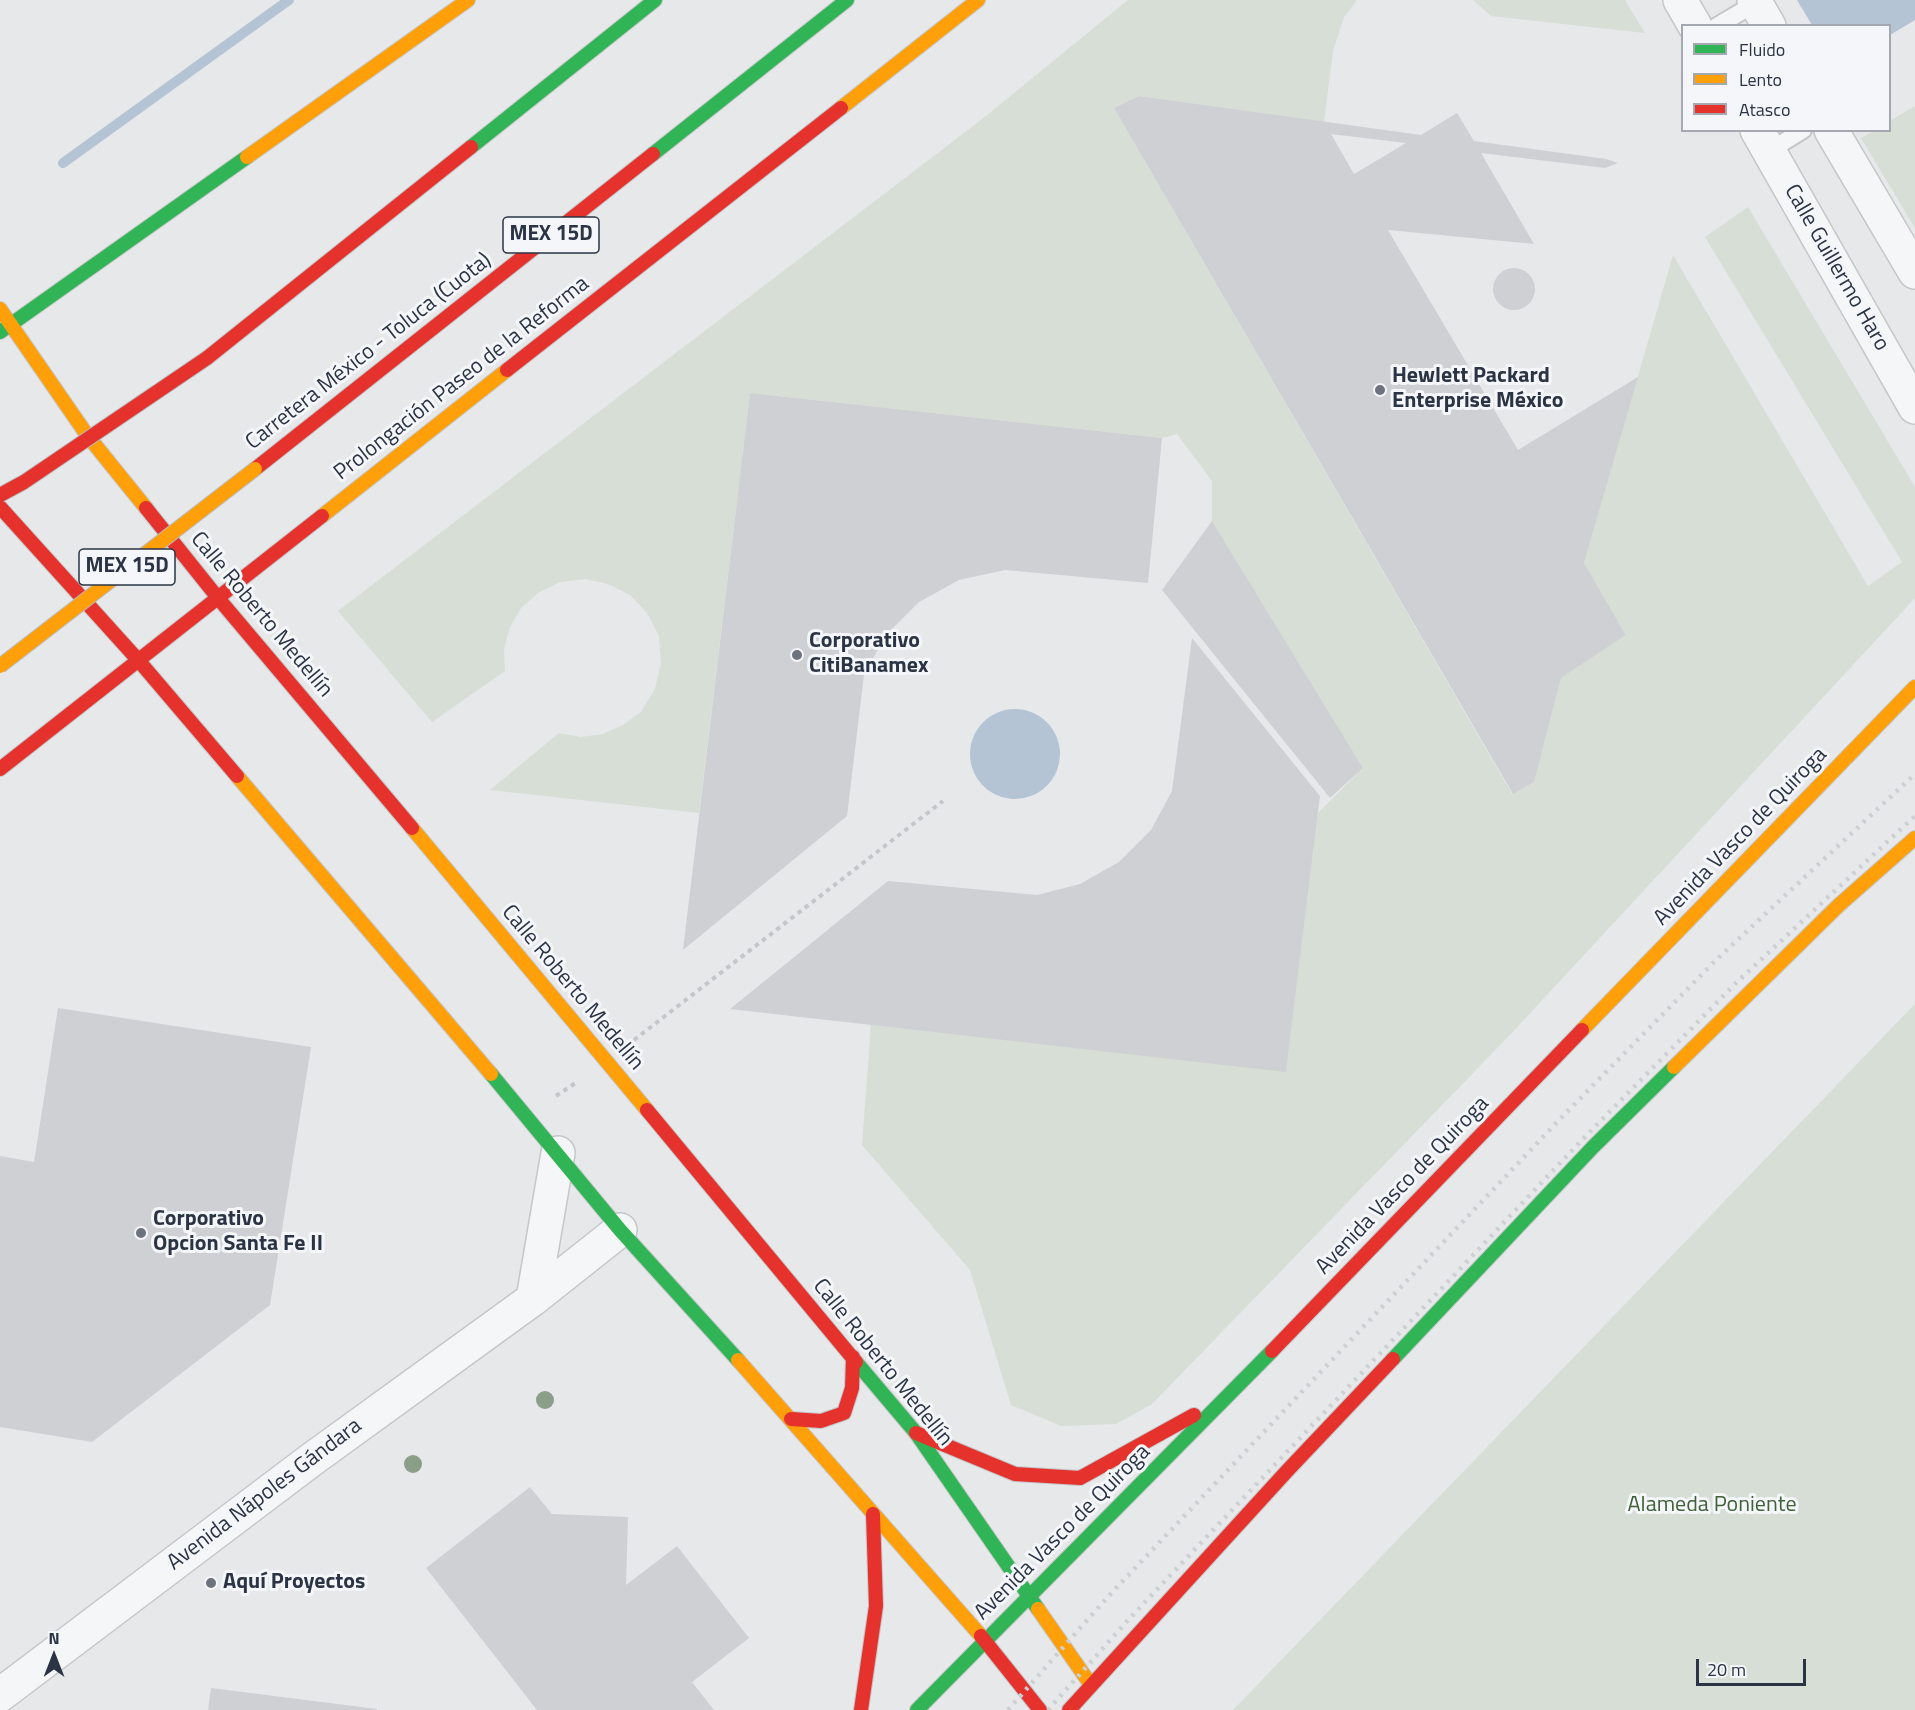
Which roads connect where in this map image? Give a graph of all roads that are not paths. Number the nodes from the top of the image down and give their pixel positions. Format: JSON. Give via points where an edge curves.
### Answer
{"nodes":[{"id":1,"x":468,"y":0,"type":"edge"},
{"id":2,"x":655,"y":0,"type":"edge"},
{"id":3,"x":847,"y":0,"type":"edge"},
{"id":4,"x":978,"y":0,"type":"edge"},
{"id":5,"x":1680,"y":0,"type":"edge"},
{"id":6,"x":1760,"y":10,"type":"edge"},
{"id":7,"x":1694,"y":24,"type":"edge"},
{"id":8,"x":1723,"y":24,"type":"edge"},
{"id":9,"x":1796,"y":132,"type":"edge"},
{"id":10,"x":1832,"y":132,"type":"edge"},
{"id":11,"x":1763,"y":141,"type":"edge"},
{"id":12,"x":1915,"y":272,"type":"edge"},
{"id":13,"x":0,"y":309,"type":"edge"},
{"id":14,"x":5,"y":329,"type":"edge"},
{"id":15,"x":1915,"y":406,"type":"edge"},
{"id":16,"x":0,"y":495,"type":"edge"},
{"id":17,"x":0,"y":507,"type":"edge"},
{"id":18,"x":218,"y":598,"type":"junction"},
{"id":19,"x":139,"y":661,"type":"junction"},
{"id":20,"x":0,"y":666,"type":"edge"},
{"id":21,"x":1915,"y":687,"type":"edge"},
{"id":22,"x":0,"y":769,"type":"edge"},
{"id":23,"x":1915,"y":838,"type":"edge"},
{"id":24,"x":558,"y":1153,"type":"junction"},
{"id":25,"x":621,"y":1230,"type":"junction"},
{"id":26,"x":533,"y":1299,"type":"junction"},
{"id":27,"x":853,"y":1358,"type":"junction"},
{"id":28,"x":1227,"y":1397,"type":"junction"},
{"id":29,"x":791,"y":1419,"type":"junction"},
{"id":30,"x":916,"y":1433,"type":"junction"},
{"id":31,"x":873,"y":1514,"type":"junction"},
{"id":32,"x":1028,"y":1598,"type":"junction"},
{"id":33,"x":985,"y":1641,"type":"junction"},
{"id":34,"x":1091,"y":1685,"type":"junction"},
{"id":35,"x":0,"y":1695,"type":"edge"},
{"id":36,"x":861,"y":1710,"type":"edge"},
{"id":37,"x":917,"y":1710,"type":"edge"},
{"id":38,"x":1040,"y":1710,"type":"edge"},
{"id":39,"x":1069,"y":1710,"type":"edge"}],
"edges":[{"from":1,"to":14,"type":"main road"},
{"from":2,"to":16,"type":"main road","bridge":true,"via":[[207,358]]},
{"from":3,"to":20,"type":"main road","name":"Carretera México - Toluca (Cuota)","number":"MEX 15D","bridge":true},
{"from":4,"to":18,"type":"main road","name":"Prolongación Paseo de la Reforma"},
{"from":5,"to":7,"type":"street"},
{"from":6,"to":8,"type":"lane"},
{"from":9,"to":11,"type":"lane"},
{"from":10,"to":12,"type":"street"},
{"from":11,"to":15,"type":"street","name":"Calle Guillermo Haro"},
{"from":13,"to":14,"type":"main road","name":"Calle Roberto Medellín"},
{"from":14,"to":18,"type":"main road","name":"Calle Roberto Medellín"},
{"from":17,"to":19,"type":"main road"},
{"from":18,"to":19,"type":"main road","name":"Prolongación Paseo de la Reforma"},
{"from":18,"to":27,"type":"main road","name":"Calle Roberto Medellín"},
{"from":19,"to":22,"type":"main road","name":"Prolongación Paseo de la Reforma"},
{"from":19,"to":24,"type":"main road"},
{"from":21,"to":28,"type":"main road","name":"Avenida Vasco de Quiroga"},
{"from":23,"to":34,"type":"main road","via":[[1839,904],[1593,1147]]},
{"from":24,"to":25,"type":"main road"},
{"from":24,"to":26,"type":"street"},
{"from":25,"to":26,"type":"street","name":"Avenida Nápoles Gándara"},
{"from":25,"to":29,"type":"main road"},
{"from":26,"to":35,"type":"street","name":"Avenida Nápoles Gándara","via":[[311,1460]]},
{"from":27,"to":29,"type":"main road","via":[[852,1388],[844,1413],[821,1421]]},
{"from":27,"to":30,"type":"main road","name":"Calle Roberto Medellín"},
{"from":28,"to":30,"type":"main road","via":[[1080,1478],[1015,1474]]},
{"from":28,"to":32,"type":"main road","name":"Avenida Vasco de Quiroga"},
{"from":29,"to":31,"type":"main road"},
{"from":30,"to":32,"type":"main road","name":"Calle Roberto Medellín"},
{"from":31,"to":33,"type":"main road"},
{"from":31,"to":36,"type":"main road","via":[[876,1606]]},
{"from":32,"to":33,"type":"main road","name":"Avenida Vasco de Quiroga"},
{"from":32,"to":34,"type":"main road","name":"Calle Roberto Medellín"},
{"from":33,"to":37,"type":"main road","name":"Avenida Vasco de Quiroga"},
{"from":33,"to":38,"type":"main road"},
{"from":34,"to":39,"type":"main road"}]}
